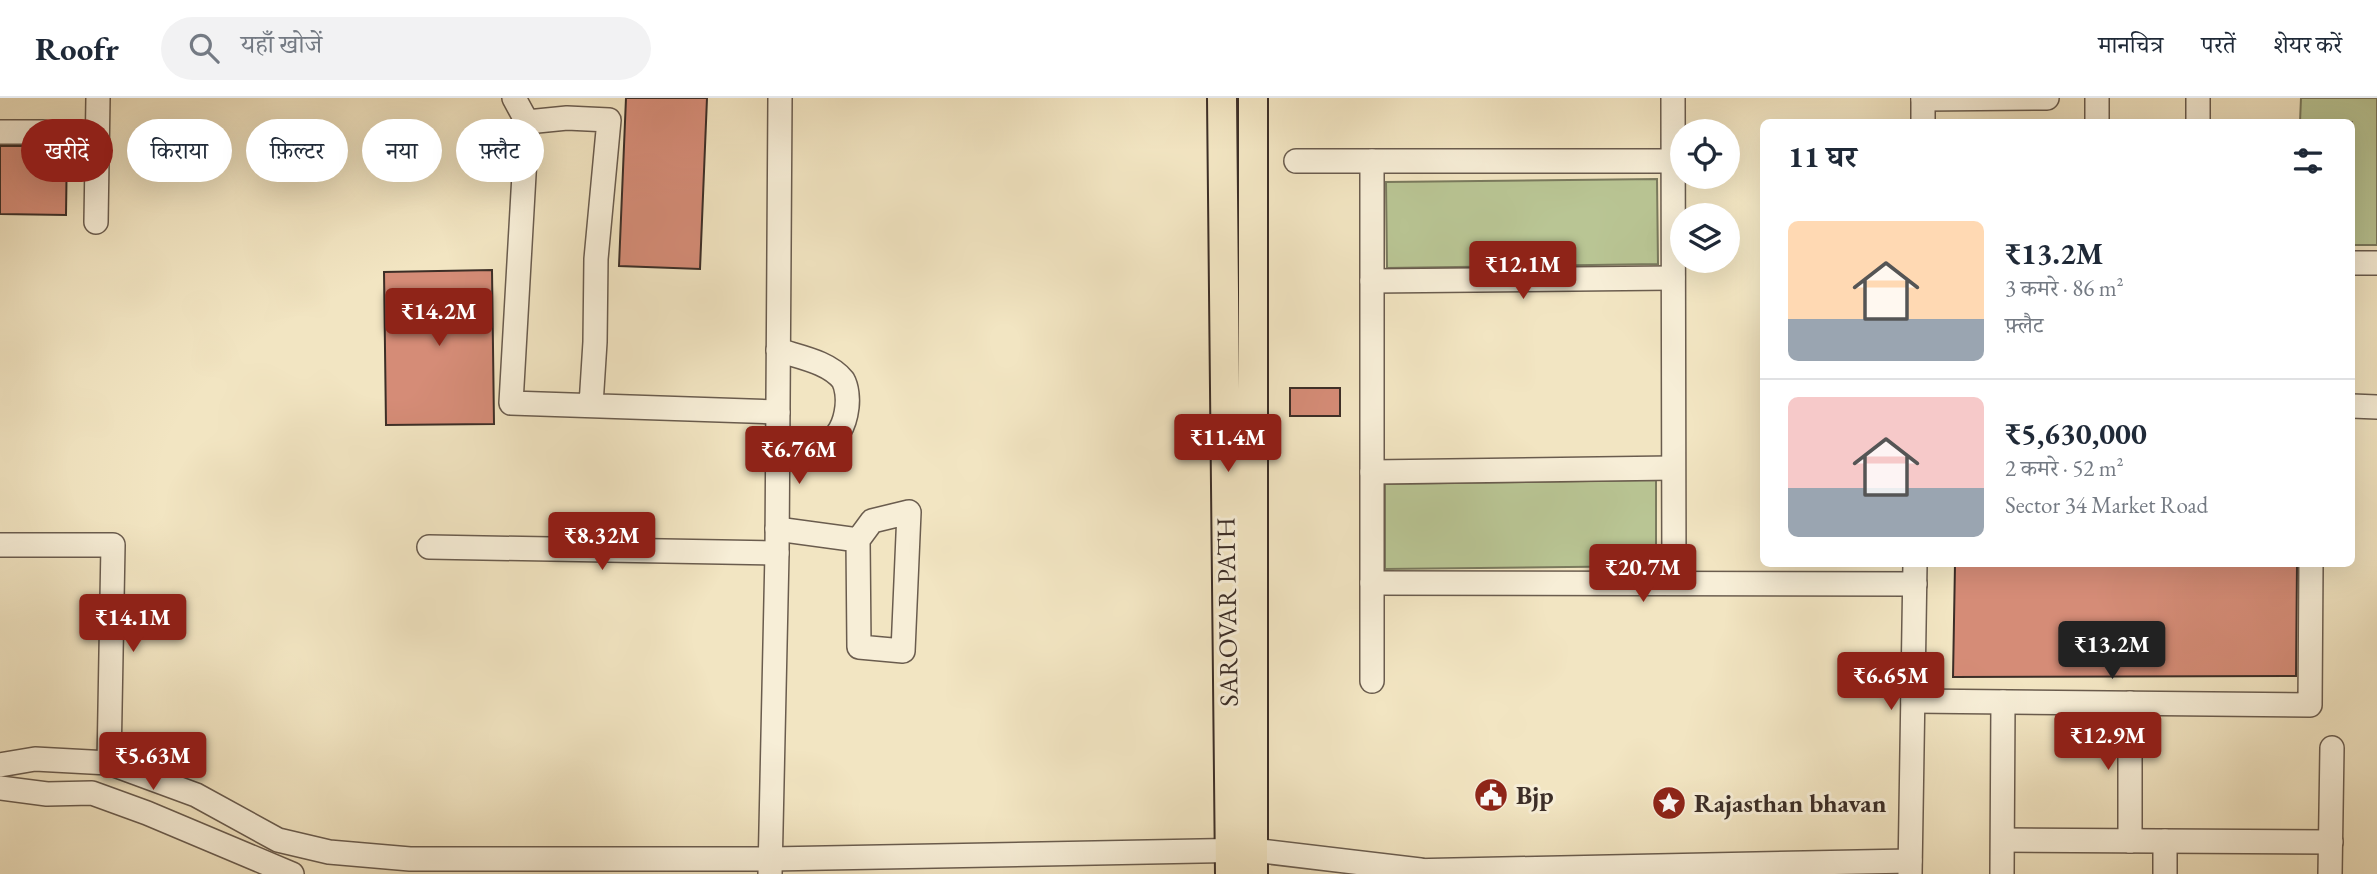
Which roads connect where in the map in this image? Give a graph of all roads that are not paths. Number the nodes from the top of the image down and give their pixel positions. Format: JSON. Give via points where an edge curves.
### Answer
{"nodes":[{"id":1,"x":98,"y":98,"type":"edge"},
{"id":2,"x":514,"y":98,"type":"edge"},
{"id":3,"x":780,"y":98,"type":"edge"},
{"id":4,"x":1222,"y":98,"type":"edge"},
{"id":5,"x":1253,"y":98,"type":"edge"},
{"id":6,"x":1673,"y":98,"type":"edge"},
{"id":7,"x":2047,"y":98,"type":"edge"},
{"id":8,"x":2097,"y":98,"type":"edge"},
{"id":9,"x":2198,"y":98,"type":"edge"},
{"id":10,"x":1923,"y":99,"type":"edge"},
{"id":11,"x":525,"y":119,"type":"edge"},
{"id":12,"x":1673,"y":119,"type":"edge"},
{"id":13,"x":1923,"y":119,"type":"edge"},
{"id":14,"x":2096,"y":119,"type":"edge"},
{"id":15,"x":2198,"y":119,"type":"edge"},
{"id":16,"x":544,"y":120,"type":"edge"},
{"id":17,"x":0,"y":132,"type":"edge"},
{"id":18,"x":21,"y":132,"type":"edge"},
{"id":19,"x":1670,"y":160,"type":"edge"},
{"id":20,"x":1296,"y":161,"type":"dead end"},
{"id":21,"x":1372,"y":161,"type":"junction"},
{"id":22,"x":524,"y":182,"type":"edge"},
{"id":23,"x":1673,"y":189,"type":"edge"},
{"id":24,"x":96,"y":222,"type":"dead end"},
{"id":25,"x":2355,"y":262,"type":"edge"},
{"id":26,"x":2377,"y":263,"type":"edge"},
{"id":27,"x":1673,"y":278,"type":"junction"},
{"id":28,"x":1372,"y":281,"type":"junction"},
{"id":29,"x":778,"y":350,"type":"junction"},
{"id":30,"x":591,"y":405,"type":"junction"},
{"id":31,"x":2355,"y":406,"type":"edge"},
{"id":32,"x":2377,"y":407,"type":"edge"},
{"id":33,"x":778,"y":412,"type":"junction"},
{"id":34,"x":778,"y":449,"type":"junction"},
{"id":35,"x":1673,"y":468,"type":"junction"},
{"id":36,"x":1372,"y":472,"type":"junction"},
{"id":37,"x":777,"y":529,"type":"junction"},
{"id":38,"x":858,"y":540,"type":"junction"},
{"id":39,"x":0,"y":545,"type":"edge"},
{"id":40,"x":429,"y":547,"type":"dead end"},
{"id":41,"x":777,"y":553,"type":"junction"},
{"id":42,"x":2311,"y":567,"type":"edge"},
{"id":43,"x":1915,"y":574,"type":"edge"},
{"id":44,"x":1674,"y":582,"type":"junction"},
{"id":45,"x":1372,"y":583,"type":"junction"},
{"id":46,"x":1372,"y":681,"type":"dead end"},
{"id":47,"x":1913,"y":701,"type":"junction"},
{"id":48,"x":2003,"y":702,"type":"junction"},
{"id":49,"x":2130,"y":703,"type":"junction"},
{"id":50,"x":2332,"y":748,"type":"dead end"},
{"id":51,"x":109,"y":763,"type":"junction"},
{"id":52,"x":0,"y":765,"type":"edge"},
{"id":53,"x":0,"y":788,"type":"edge"},
{"id":54,"x":2003,"y":841,"type":"junction"},
{"id":55,"x":2130,"y":841,"type":"junction"},
{"id":56,"x":2165,"y":841,"type":"junction"},
{"id":57,"x":2330,"y":842,"type":"junction"},
{"id":58,"x":1241,"y":862,"type":"edge"},
{"id":59,"x":444,"y":867,"type":"edge"},
{"id":60,"x":770,"y":867,"type":"edge"},
{"id":61,"x":1910,"y":868,"type":"edge"},
{"id":62,"x":1420,"y":870,"type":"junction"},
{"id":63,"x":292,"y":874,"type":"edge"},
{"id":64,"x":1371,"y":874,"type":"edge"},
{"id":65,"x":2002,"y":874,"type":"edge"},
{"id":66,"x":2165,"y":874,"type":"edge"},
{"id":67,"x":2330,"y":874,"type":"edge"}],
"edges":[{"from":1,"to":24,"type":"street"},
{"from":2,"to":11,"type":"street"},
{"from":3,"to":29,"type":"street"},
{"from":4,"to":58,"type":"main road","name":"SAROVAR PATH"},
{"from":5,"to":58,"type":"main road","name":"SAROVAR PATH"},
{"from":6,"to":12,"type":"street"},
{"from":7,"to":10,"type":"street"},
{"from":8,"to":14,"type":"street"},
{"from":9,"to":15,"type":"street"},
{"from":10,"to":13,"type":"street"},
{"from":16,"to":30,"type":"street","via":[[609,120],[596,259]]},
{"from":17,"to":18,"type":"street"},
{"from":19,"to":21,"type":"street"},
{"from":20,"to":21,"type":"street"},
{"from":21,"to":28,"type":"street"},
{"from":22,"to":30,"type":"street","via":[[511,403]]},
{"from":23,"to":27,"type":"street"},
{"from":25,"to":26,"type":"street"},
{"from":27,"to":28,"type":"street"},
{"from":27,"to":35,"type":"street"},
{"from":28,"to":36,"type":"street"},
{"from":29,"to":33,"type":"street"},
{"from":29,"to":34,"type":"street","via":[[831,369],[844,382],[848,400],[845,424],[838,435],[805,449]]},
{"from":30,"to":33,"type":"street"},
{"from":31,"to":32,"type":"street"},
{"from":33,"to":34,"type":"street"},
{"from":34,"to":37,"type":"street"},
{"from":35,"to":36,"type":"street"},
{"from":35,"to":44,"type":"street"},
{"from":36,"to":45,"type":"street"},
{"from":37,"to":38,"type":"street"},
{"from":37,"to":41,"type":"street"},
{"from":38,"to":38,"type":"street","via":[[859,647],[903,651],[909,512],[872,521]]},
{"from":39,"to":51,"type":"street","via":[[113,545]]},
{"from":40,"to":41,"type":"street"},
{"from":41,"to":60,"type":"street"},
{"from":42,"to":49,"type":"street","via":[[2310,705]]},
{"from":43,"to":44,"type":"street"},
{"from":43,"to":47,"type":"street"},
{"from":44,"to":45,"type":"street"},
{"from":45,"to":46,"type":"street"},
{"from":47,"to":48,"type":"street"},
{"from":47,"to":61,"type":"street"},
{"from":48,"to":49,"type":"street"},
{"from":48,"to":54,"type":"street"},
{"from":49,"to":55,"type":"street"},
{"from":50,"to":57,"type":"street"},
{"from":51,"to":52,"type":"street","via":[[35,760]]},
{"from":51,"to":59,"type":"street","via":[[197,794],[278,840],[329,852],[410,859]]},
{"from":53,"to":63,"type":"street","via":[[92,793]]},
{"from":54,"to":55,"type":"street"},
{"from":54,"to":65,"type":"street"},
{"from":55,"to":56,"type":"street"},
{"from":56,"to":57,"type":"street"},
{"from":56,"to":66,"type":"street"},
{"from":57,"to":67,"type":"street"},
{"from":58,"to":60,"type":"street","via":[[1097,854]]},
{"from":58,"to":62,"type":"street"},
{"from":59,"to":60,"type":"street"},
{"from":61,"to":62,"type":"street"},
{"from":62,"to":64,"type":"street"}]}
